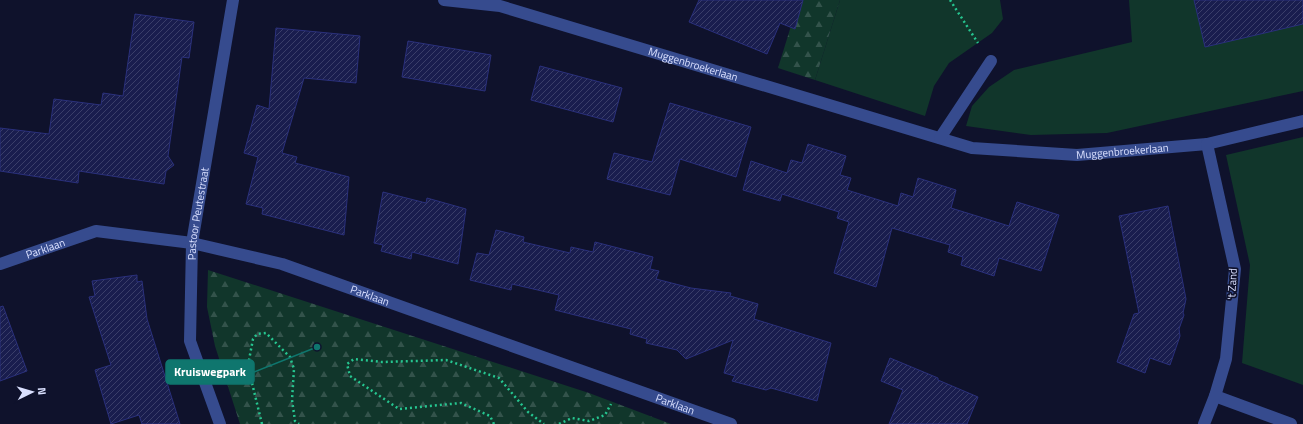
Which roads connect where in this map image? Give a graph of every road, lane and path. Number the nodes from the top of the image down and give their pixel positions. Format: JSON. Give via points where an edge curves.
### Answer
{"nodes":[{"id":1,"x":233,"y":0,"type":"edge"},
{"id":2,"x":444,"y":0,"type":"edge"},
{"id":3,"x":950,"y":0,"type":"edge"},
{"id":4,"x":991,"y":61,"type":"joint"},
{"id":5,"x":1303,"y":121,"type":"edge"},
{"id":6,"x":940,"y":138,"type":"junction"},
{"id":7,"x":1207,"y":144,"type":"junction"},
{"id":8,"x":192,"y":243,"type":"junction"},
{"id":9,"x":0,"y":264,"type":"edge"},
{"id":10,"x":620,"y":384,"type":"junction"},
{"id":11,"x":1215,"y":396,"type":"junction"},
{"id":12,"x":220,"y":424,"type":"edge"},
{"id":13,"x":262,"y":424,"type":"edge"},
{"id":14,"x":299,"y":424,"type":"edge"},
{"id":15,"x":494,"y":424,"type":"edge"},
{"id":16,"x":544,"y":424,"type":"edge"},
{"id":17,"x":558,"y":424,"type":"edge"},
{"id":18,"x":731,"y":424,"type":"edge"},
{"id":19,"x":1204,"y":424,"type":"edge"},
{"id":20,"x":1292,"y":424,"type":"edge"}],
"edges":[{"from":1,"to":8,"type":"street","name":"Pastoor Peutestraat"},
{"from":2,"to":6,"type":"street","name":"Muggenbroekerlaan","via":[[500,6]]},
{"from":3,"to":4,"type":"path"},
{"from":4,"to":6,"type":"street"},
{"from":5,"to":7,"type":"street","name":"Muggenbroekerlaan"},
{"from":6,"to":7,"type":"street","name":"Muggenbroekerlaan","via":[[972,148],[1077,155]]},
{"from":7,"to":11,"type":"street","name":"'t Zand","via":[[1234,269],[1226,359]]},
{"from":8,"to":9,"type":"street","name":"Parklaan","via":[[96,231]]},
{"from":8,"to":10,"type":"street","name":"Parklaan","via":[[282,264]]},
{"from":8,"to":12,"type":"street","name":"Pastoor Peutestraat","via":[[190,341]]},
{"from":10,"to":17,"type":"path","via":[[605,415],[589,421],[572,418]]},
{"from":10,"to":18,"type":"street","name":"Parklaan"},
{"from":11,"to":19,"type":"street","name":"'t Zand"},
{"from":11,"to":20,"type":"street"},
{"from":13,"to":14,"type":"path","via":[[249,360],[253,339],[257,334],[266,333],[290,357],[294,369],[292,400],[295,421]]},
{"from":15,"to":16,"type":"path","via":[[490,416],[460,403],[399,409],[350,376],[347,364],[354,358],[382,362],[446,360],[499,378],[528,412]]}]}
